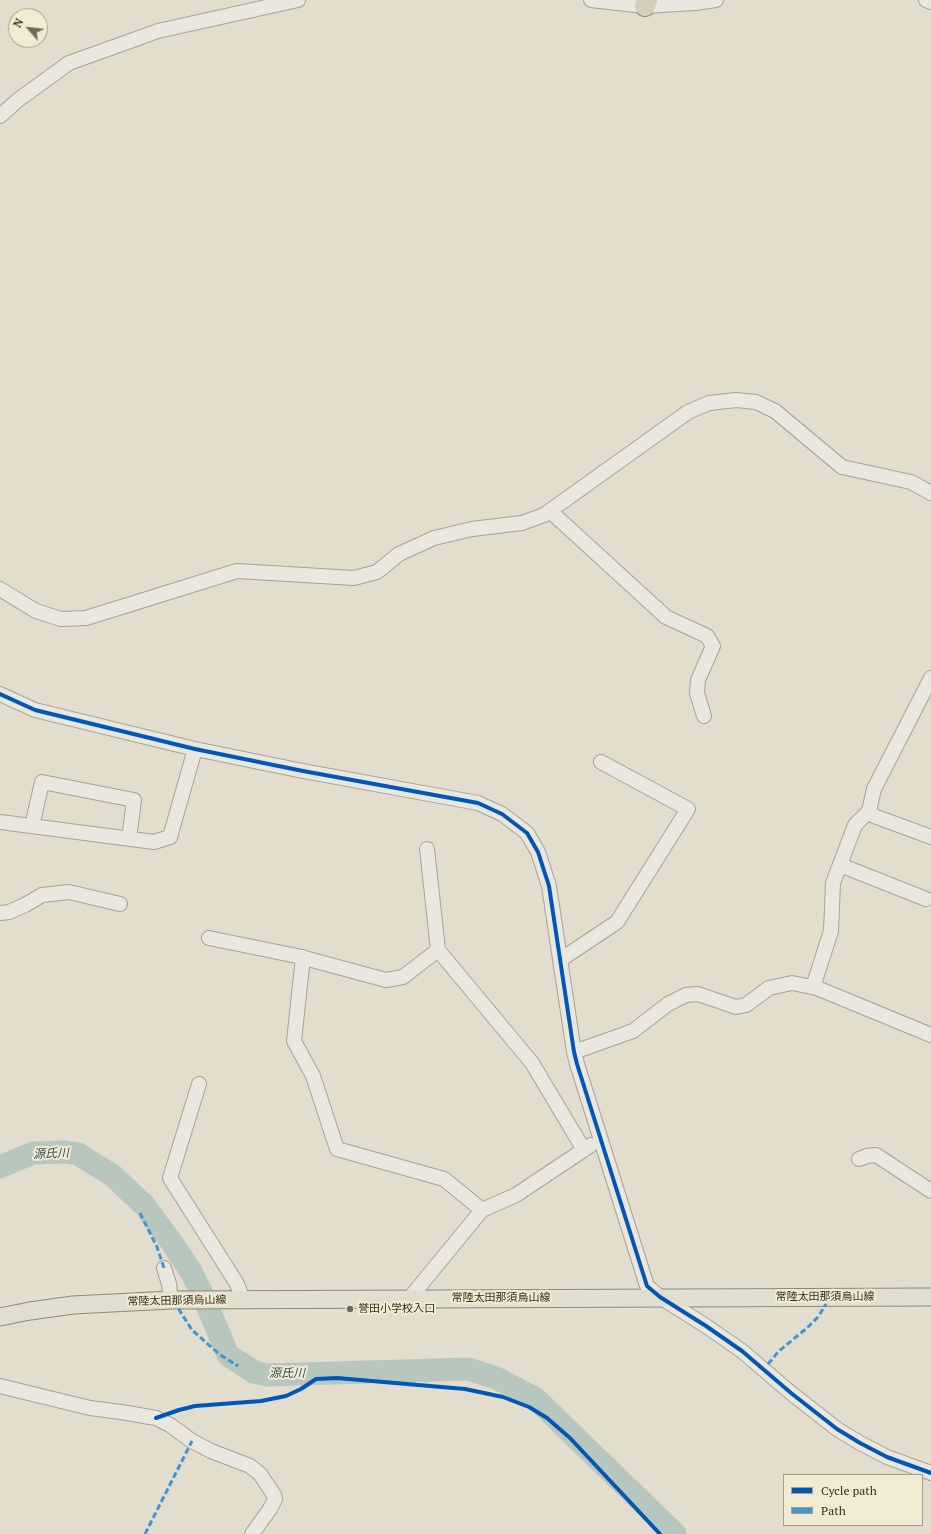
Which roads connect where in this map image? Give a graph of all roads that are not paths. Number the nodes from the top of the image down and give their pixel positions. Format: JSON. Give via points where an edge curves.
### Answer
{"nodes":[{"id":1,"x":298,"y":0,"type":"edge"},
{"id":2,"x":591,"y":0,"type":"edge"},
{"id":3,"x":716,"y":0,"type":"edge"},
{"id":4,"x":926,"y":0,"type":"edge"},
{"id":5,"x":931,"y":2,"type":"edge"},
{"id":6,"x":646,"y":3,"type":"edge"},
{"id":7,"x":0,"y":116,"type":"edge"},
{"id":8,"x":931,"y":493,"type":"edge"},
{"id":9,"x":550,"y":511,"type":"junction"},
{"id":10,"x":0,"y":590,"type":"edge"},
{"id":11,"x":931,"y":678,"type":"edge"},
{"id":12,"x":0,"y":694,"type":"edge"},
{"id":13,"x":704,"y":716,"type":"dead end"},
{"id":14,"x":195,"y":749,"type":"junction"},
{"id":15,"x":601,"y":762,"type":"dead end"},
{"id":16,"x":869,"y":811,"type":"junction"},
{"id":17,"x":0,"y":822,"type":"edge"},
{"id":18,"x":32,"y":826,"type":"junction"},
{"id":19,"x":931,"y":837,"type":"edge"},
{"id":20,"x":129,"y":839,"type":"junction"},
{"id":21,"x":427,"y":849,"type":"dead end"},
{"id":22,"x":840,"y":866,"type":"junction"},
{"id":23,"x":926,"y":899,"type":"dead end"},
{"id":24,"x":120,"y":904,"type":"dead end"},
{"id":25,"x":0,"y":914,"type":"edge"},
{"id":26,"x":209,"y":938,"type":"dead end"},
{"id":27,"x":438,"y":950,"type":"junction"},
{"id":28,"x":303,"y":957,"type":"junction"},
{"id":29,"x":560,"y":960,"type":"junction"},
{"id":30,"x":812,"y":987,"type":"junction"},
{"id":31,"x":931,"y":1035,"type":"edge"},
{"id":32,"x":574,"y":1052,"type":"junction"},
{"id":33,"x":199,"y":1084,"type":"dead end"},
{"id":34,"x":599,"y":1136,"type":"junction"},
{"id":35,"x":584,"y":1150,"type":"junction"},
{"id":36,"x":859,"y":1159,"type":"dead end"},
{"id":37,"x":931,"y":1191,"type":"edge"},
{"id":38,"x":482,"y":1210,"type":"junction"},
{"id":39,"x":164,"y":1268,"type":"dead end"},
{"id":40,"x":660,"y":1297,"type":"junction"},
{"id":41,"x":931,"y":1297,"type":"edge"},
{"id":42,"x":409,"y":1299,"type":"junction"},
{"id":43,"x":178,"y":1300,"type":"junction"},
{"id":44,"x":239,"y":1300,"type":"junction"},
{"id":45,"x":0,"y":1317,"type":"edge"},
{"id":46,"x":0,"y":1386,"type":"edge"},
{"id":47,"x":931,"y":1473,"type":"edge"},
{"id":48,"x":252,"y":1534,"type":"edge"}],
"edges":[{"from":1,"to":7,"type":"street","via":[[158,31],[69,63]]},
{"from":2,"to":6,"type":"street"},
{"from":3,"to":6,"type":"street","via":[[695,3]]},
{"from":4,"to":5,"type":"street"},
{"from":8,"to":9,"type":"street","via":[[912,482],[842,467],[775,411],[756,402],[736,400],[709,403],[688,412]]},
{"from":9,"to":10,"type":"street","via":[[522,523],[472,529],[434,538],[399,554],[377,572],[354,578],[237,571],[86,618],[61,619],[36,611]]},
{"from":9,"to":13,"type":"street","via":[[666,617],[707,636],[713,646],[698,680],[697,693]]},
{"from":11,"to":16,"type":"street","via":[[874,789]]},
{"from":12,"to":14,"type":"street","via":[[35,710]]},
{"from":14,"to":20,"type":"street","via":[[170,837],[154,842]]},
{"from":14,"to":29,"type":"street","via":[[478,803],[502,814],[527,833],[538,852],[549,886]]},
{"from":15,"to":29,"type":"street","via":[[688,808],[617,922]]},
{"from":16,"to":19,"type":"street","via":[[874,816]]},
{"from":16,"to":22,"type":"street","via":[[855,825]]},
{"from":17,"to":18,"type":"street"},
{"from":18,"to":20,"type":"street"},
{"from":18,"to":20,"type":"street","via":[[42,782],[134,800]]},
{"from":21,"to":27,"type":"street"},
{"from":22,"to":23,"type":"street"},
{"from":22,"to":30,"type":"street","via":[[833,883],[831,931]]},
{"from":24,"to":25,"type":"street","via":[[69,892],[42,895],[25,905]]},
{"from":26,"to":28,"type":"street"},
{"from":27,"to":28,"type":"street","via":[[403,977],[386,980]]},
{"from":27,"to":35,"type":"street","via":[[532,1063]]},
{"from":28,"to":38,"type":"street","via":[[294,1042],[313,1076],[337,1149],[444,1179]]},
{"from":29,"to":32,"type":"street"},
{"from":30,"to":31,"type":"street"},
{"from":30,"to":32,"type":"street","via":[[792,983],[769,988],[746,1005],[736,1007],[698,994],[686,995],[668,1004],[633,1031]]},
{"from":32,"to":34,"type":"street"},
{"from":33,"to":44,"type":"street","via":[[170,1178],[237,1284]]},
{"from":34,"to":35,"type":"street"},
{"from":34,"to":40,"type":"street","via":[[647,1286]]},
{"from":35,"to":38,"type":"street","via":[[516,1195]]},
{"from":36,"to":37,"type":"street","via":[[876,1156]]},
{"from":38,"to":42,"type":"street"},
{"from":39,"to":43,"type":"street"},
{"from":40,"to":41,"type":"main road","name":"常陸太田那須烏山線"},
{"from":40,"to":42,"type":"main road","name":"常陸太田那須烏山線"},
{"from":40,"to":47,"type":"street","via":[[742,1351],[837,1429],[887,1457]]},
{"from":42,"to":44,"type":"main road","name":"常陸太田那須烏山線"},
{"from":43,"to":44,"type":"main road","name":"常陸太田那須烏山線"},
{"from":43,"to":45,"type":"main road","name":"常陸太田那須烏山線","via":[[73,1305]]},
{"from":46,"to":48,"type":"street","via":[[90,1408],[156,1418],[204,1448],[250,1466],[260,1474],[275,1499]]}]}
